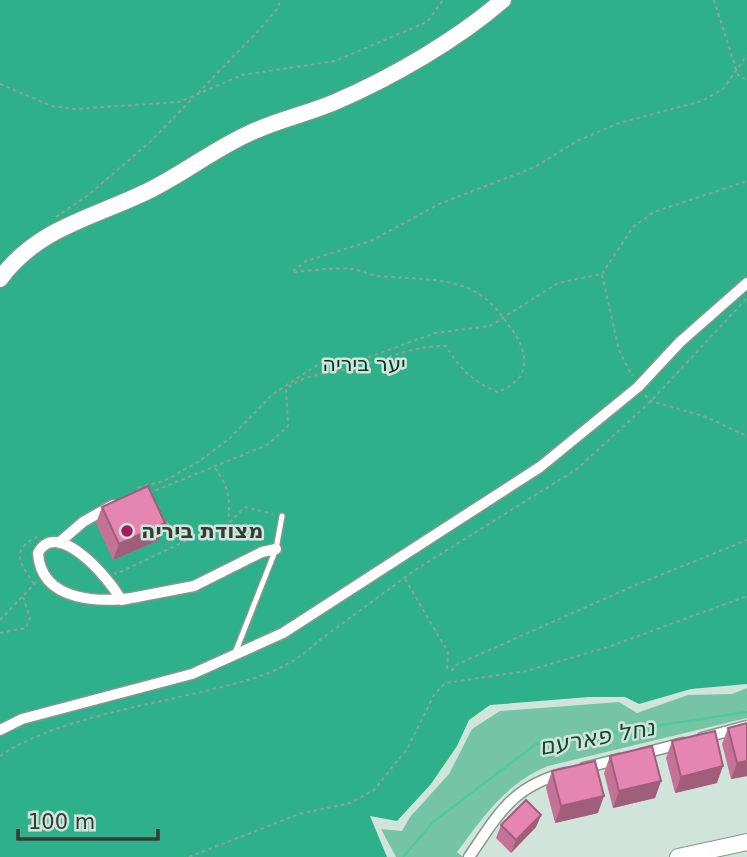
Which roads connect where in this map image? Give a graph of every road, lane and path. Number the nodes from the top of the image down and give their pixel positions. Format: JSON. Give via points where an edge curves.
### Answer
{"nodes":[{"id":1,"x":280,"y":0,"type":"edge"},
{"id":2,"x":443,"y":0,"type":"edge"},
{"id":3,"x":503,"y":0,"type":"edge"},
{"id":4,"x":714,"y":0,"type":"edge"},
{"id":5,"x":747,"y":55,"type":"edge"},
{"id":6,"x":737,"y":72,"type":"junction"},
{"id":7,"x":747,"y":80,"type":"edge"},
{"id":8,"x":0,"y":84,"type":"edge"},
{"id":9,"x":195,"y":96,"type":"junction"},
{"id":10,"x":747,"y":181,"type":"edge"},
{"id":11,"x":51,"y":233,"type":"junction"},
{"id":12,"x":602,"y":275,"type":"junction"},
{"id":13,"x":0,"y":279,"type":"edge"},
{"id":14,"x":747,"y":284,"type":"edge"},
{"id":15,"x":747,"y":298,"type":"edge"},
{"id":16,"x":503,"y":317,"type":"junction"},
{"id":17,"x":638,"y":387,"type":"junction"},
{"id":18,"x":651,"y":401,"type":"junction"},
{"id":19,"x":747,"y":436,"type":"edge"},
{"id":20,"x":214,"y":467,"type":"junction"},
{"id":21,"x":127,"y":502,"type":"edge"},
{"id":22,"x":159,"y":514,"type":"edge"},
{"id":23,"x":282,"y":516,"type":"joint"},
{"id":24,"x":228,"y":524,"type":"junction"},
{"id":25,"x":195,"y":537,"type":"junction"},
{"id":26,"x":747,"y":540,"type":"edge"},
{"id":27,"x":61,"y":541,"type":"junction"},
{"id":28,"x":276,"y":549,"type":"junction"},
{"id":29,"x":108,"y":569,"type":"dead end"},
{"id":30,"x":404,"y":578,"type":"dead end"},
{"id":31,"x":34,"y":584,"type":"dead end"},
{"id":32,"x":22,"y":596,"type":"junction"},
{"id":33,"x":747,"y":596,"type":"edge"},
{"id":34,"x":138,"y":597,"type":"dead end"},
{"id":35,"x":121,"y":600,"type":"junction"},
{"id":36,"x":0,"y":620,"type":"edge"},
{"id":37,"x":0,"y":633,"type":"edge"},
{"id":38,"x":234,"y":656,"type":"junction"},
{"id":39,"x":747,"y":726,"type":"edge"},
{"id":40,"x":0,"y":730,"type":"edge"},
{"id":41,"x":747,"y":842,"type":"edge"},
{"id":42,"x":189,"y":857,"type":"edge"},
{"id":43,"x":469,"y":857,"type":"edge"},
{"id":44,"x":678,"y":857,"type":"edge"}],
"edges":[{"from":1,"to":9,"type":"path","via":[[278,8]]},
{"from":2,"to":9,"type":"path","via":[[427,22],[335,61],[242,75]]},
{"from":3,"to":11,"type":"main road","via":[[395,71],[335,102],[253,131],[151,189]]},
{"from":4,"to":6,"type":"path"},
{"from":5,"to":6,"type":"path"},
{"from":6,"to":7,"type":"path"},
{"from":6,"to":16,"type":"path","via":[[723,89],[702,101],[619,123],[577,141],[535,167],[439,204],[371,241],[306,261],[292,272],[351,269],[376,276],[451,280],[495,305]]},
{"from":8,"to":9,"type":"path","via":[[52,106],[74,109],[179,102]]},
{"from":9,"to":11,"type":"path","via":[[129,160],[58,215],[48,227]]},
{"from":10,"to":12,"type":"path","via":[[654,212],[633,227]]},
{"from":11,"to":13,"type":"main road","via":[[18,255]]},
{"from":12,"to":16,"type":"path","via":[[558,284]]},
{"from":12,"to":17,"type":"path","via":[[619,350]]},
{"from":14,"to":17,"type":"street","via":[[680,342]]},
{"from":15,"to":18,"type":"path"},
{"from":16,"to":20,"type":"path","via":[[520,341],[525,359],[523,374],[512,387],[498,392],[465,374],[446,346],[423,346],[298,380],[286,389],[288,426],[267,445]]},
{"from":16,"to":20,"type":"path","via":[[490,326],[435,333],[364,359],[325,360],[272,394],[229,439],[198,462],[163,481],[136,488],[141,495]]},
{"from":17,"to":18,"type":"path"},
{"from":17,"to":38,"type":"street","via":[[540,467],[283,632]]},
{"from":18,"to":19,"type":"path","via":[[706,417]]},
{"from":20,"to":24,"type":"path","via":[[226,484]]},
{"from":21,"to":27,"type":"street","via":[[110,506]]},
{"from":22,"to":25,"type":"path","via":[[168,524]]},
{"from":23,"to":24,"type":"path","via":[[245,508]]},
{"from":23,"to":28,"type":"lane"},
{"from":24,"to":25,"type":"path"},
{"from":25,"to":29,"type":"path","via":[[116,574]]},
{"from":26,"to":30,"type":"path","via":[[631,587],[452,670],[447,668],[447,652]]},
{"from":27,"to":35,"type":"street","via":[[100,570]]},
{"from":27,"to":35,"type":"street","via":[[43,543],[38,552],[44,574],[68,593],[89,601]]},
{"from":28,"to":35,"type":"street","via":[[194,586]]},
{"from":28,"to":38,"type":"lane"},
{"from":31,"to":32,"type":"path"},
{"from":32,"to":36,"type":"path"},
{"from":32,"to":37,"type":"path","via":[[30,618],[26,628]]},
{"from":33,"to":42,"type":"path","via":[[527,671],[445,683],[434,695],[407,749],[374,790],[350,803],[299,814]]},
{"from":34,"to":35,"type":"street"},
{"from":38,"to":40,"type":"street","via":[[192,674],[22,719]]},
{"from":39,"to":43,"type":"street","via":[[531,783],[508,802]]},
{"from":41,"to":44,"type":"main road"}]}
